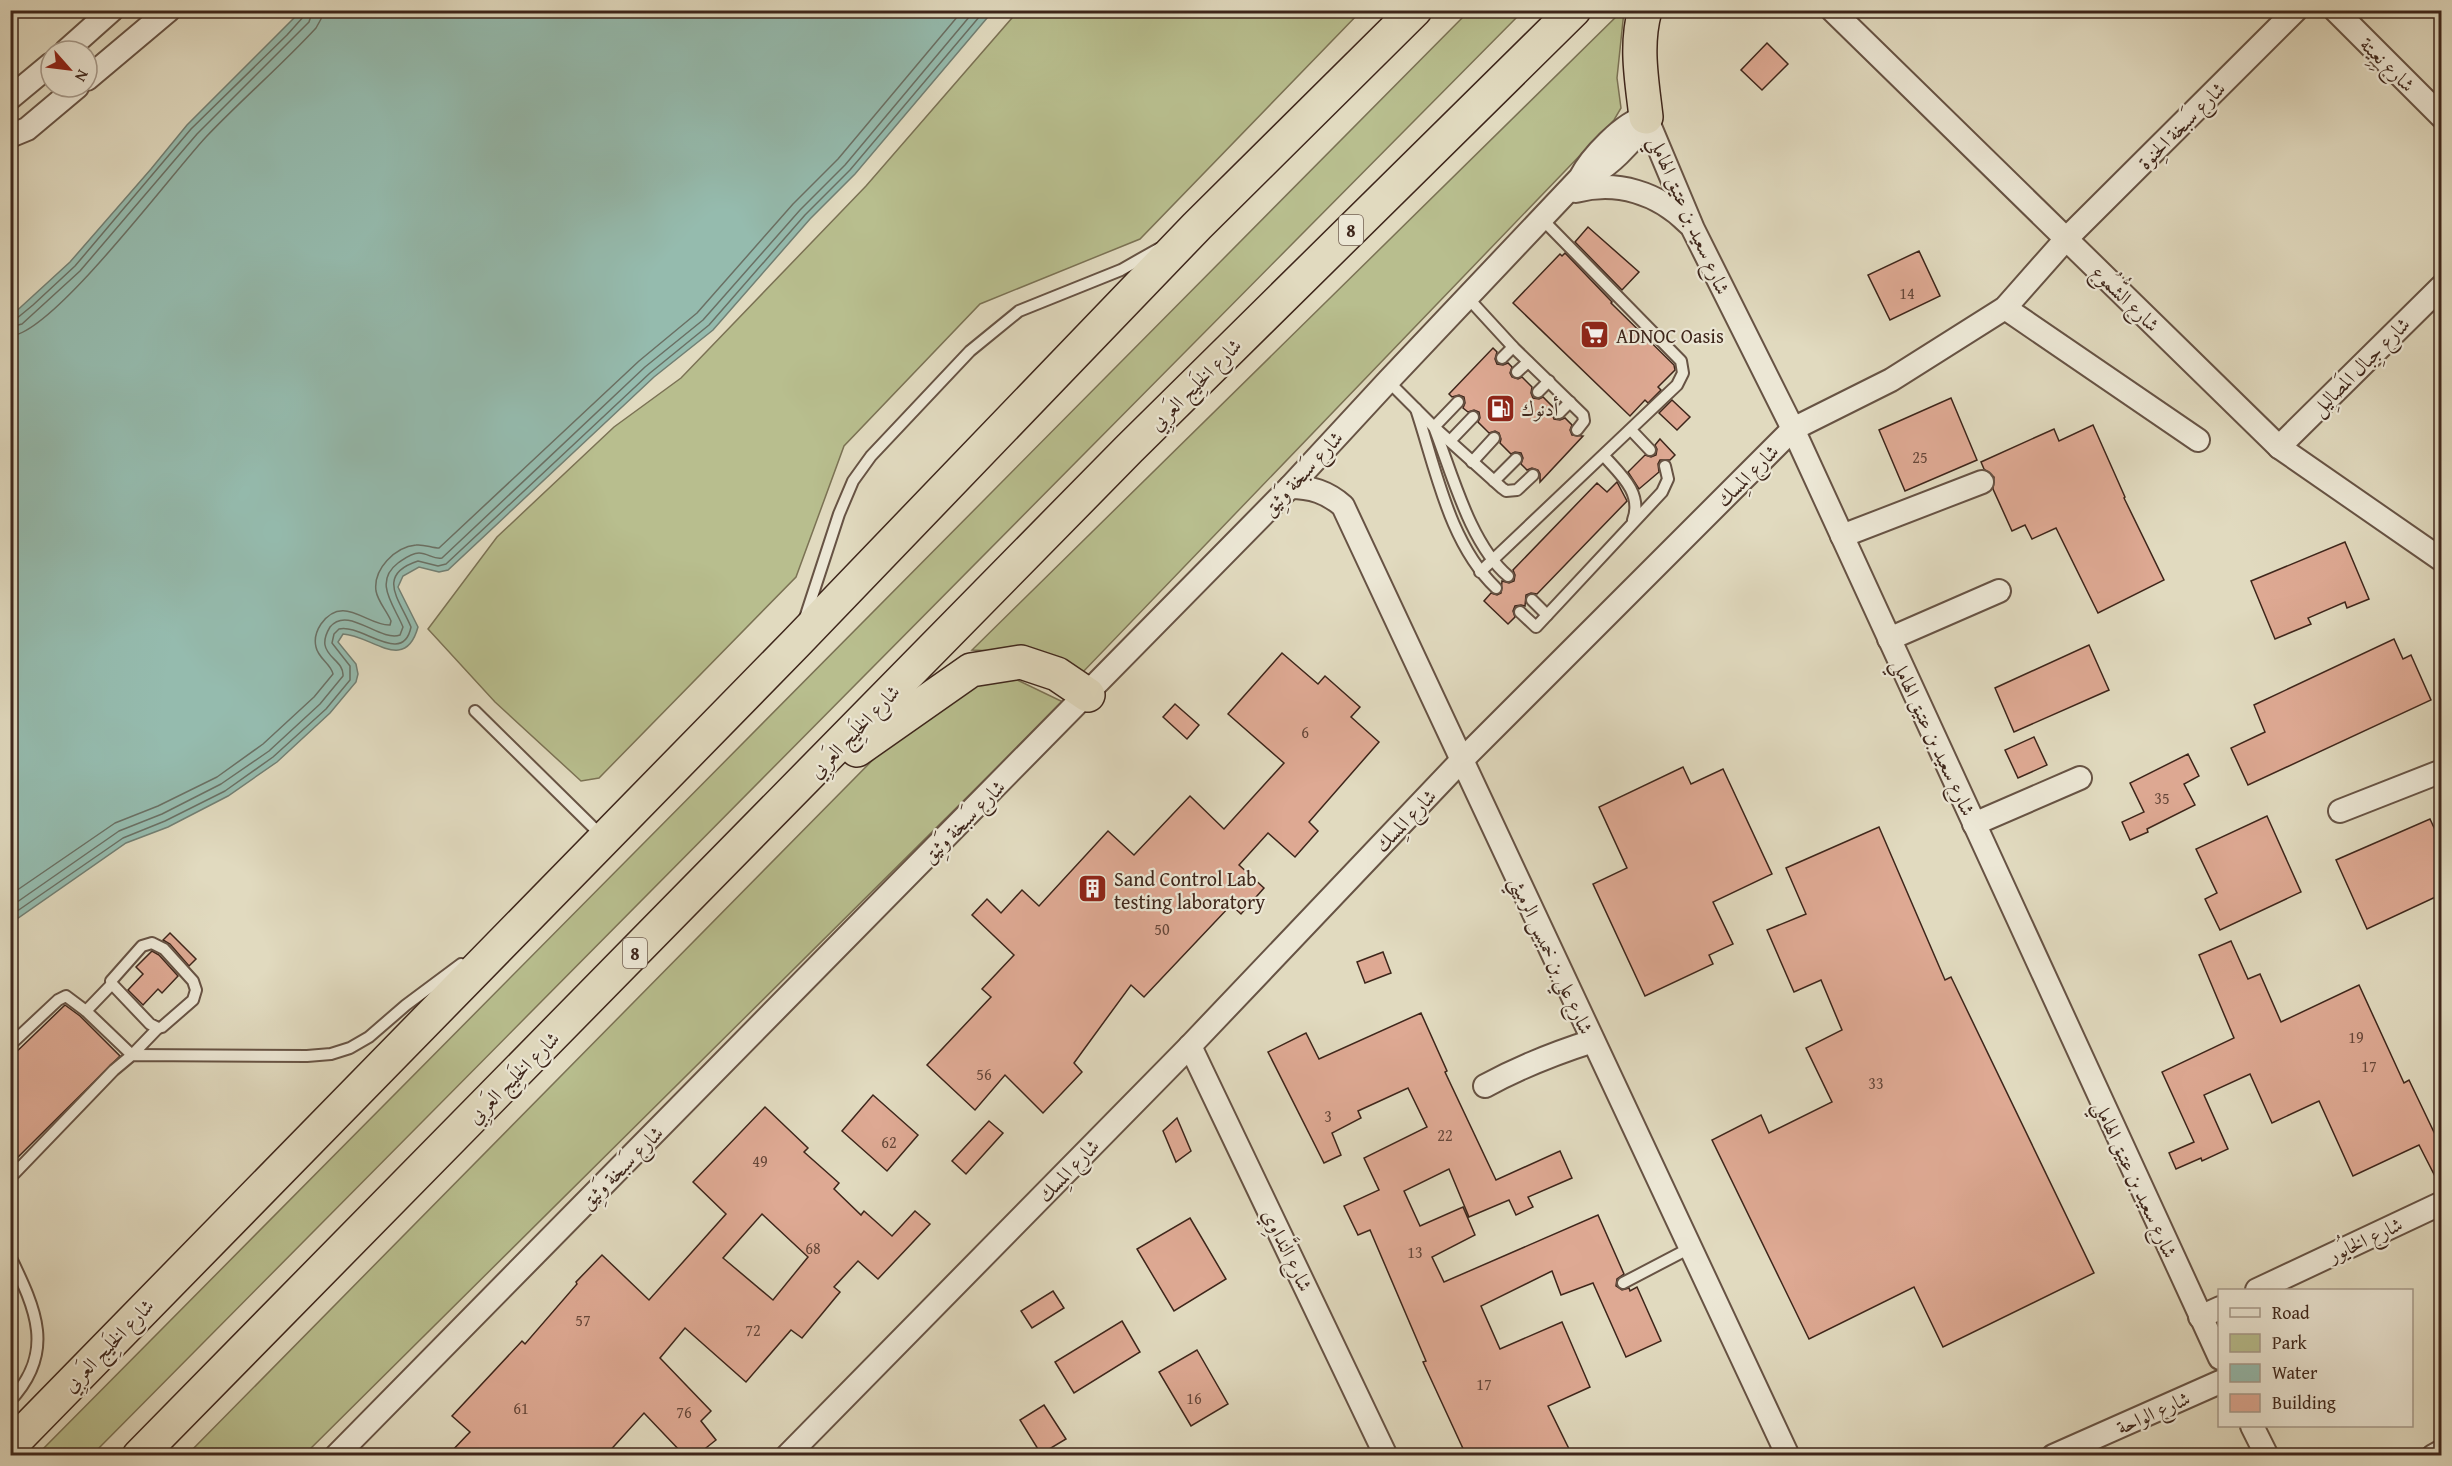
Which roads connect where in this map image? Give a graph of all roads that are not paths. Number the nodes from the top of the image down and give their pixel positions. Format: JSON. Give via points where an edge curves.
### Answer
{"nodes":[{"id":1,"x":112,"y":10,"type":"edge"},
{"id":2,"x":169,"y":10,"type":"edge"},
{"id":3,"x":1415,"y":10,"type":"edge"},
{"id":4,"x":1574,"y":10,"type":"edge"},
{"id":5,"x":1645,"y":10,"type":"edge"},
{"id":6,"x":1832,"y":10,"type":"edge"},
{"id":7,"x":2296,"y":10,"type":"edge"},
{"id":8,"x":2336,"y":10,"type":"edge"},
{"id":9,"x":79,"y":39,"type":"edge"},
{"id":10,"x":99,"y":69,"type":"edge"},
{"id":11,"x":39,"y":74,"type":"edge"},
{"id":12,"x":10,"y":98,"type":"edge"},
{"id":13,"x":63,"y":99,"type":"edge"},
{"id":14,"x":1646,"y":117,"type":"junction"},
{"id":15,"x":2442,"y":117,"type":"edge"},
{"id":16,"x":10,"y":136,"type":"edge"},
{"id":17,"x":1573,"y":186,"type":"junction"},
{"id":18,"x":1542,"y":219,"type":"junction"},
{"id":19,"x":1197,"y":226,"type":"junction"},
{"id":20,"x":1693,"y":229,"type":"junction"},
{"id":21,"x":2066,"y":239,"type":"junction"},
{"id":22,"x":2442,"y":286,"type":"edge"},
{"id":23,"x":1468,"y":298,"type":"junction"},
{"id":24,"x":2005,"y":308,"type":"junction"},
{"id":25,"x":1513,"y":347,"type":"junction"},
{"id":26,"x":1502,"y":357,"type":"dead end"},
{"id":27,"x":1528,"y":362,"type":"junction"},
{"id":28,"x":1517,"y":372,"type":"dead end"},
{"id":29,"x":1388,"y":381,"type":"junction"},
{"id":30,"x":1549,"y":381,"type":"junction"},
{"id":31,"x":1538,"y":393,"type":"dead end"},
{"id":32,"x":1458,"y":402,"type":"dead end"},
{"id":33,"x":1570,"y":402,"type":"junction"},
{"id":34,"x":1416,"y":409,"type":"junction"},
{"id":35,"x":1559,"y":413,"type":"dead end"},
{"id":36,"x":1473,"y":417,"type":"dead end"},
{"id":37,"x":1434,"y":427,"type":"junction"},
{"id":38,"x":1793,"y":429,"type":"junction"},
{"id":39,"x":1577,"y":430,"type":"dead end"},
{"id":40,"x":1631,"y":430,"type":"junction"},
{"id":41,"x":1494,"y":438,"type":"dead end"},
{"id":42,"x":2198,"y":440,"type":"dead end"},
{"id":43,"x":1450,"y":441,"type":"junction"},
{"id":44,"x":2279,"y":447,"type":"junction"},
{"id":45,"x":1650,"y":450,"type":"dead end"},
{"id":46,"x":1604,"y":456,"type":"junction"},
{"id":47,"x":1516,"y":459,"type":"dead end"},
{"id":48,"x":1472,"y":462,"type":"junction"},
{"id":49,"x":1665,"y":466,"type":"dead end"},
{"id":50,"x":1533,"y":475,"type":"dead end"},
{"id":51,"x":1494,"y":481,"type":"junction"},
{"id":52,"x":1982,"y":482,"type":"dead end"},
{"id":53,"x":1290,"y":487,"type":"junction"},
{"id":54,"x":1632,"y":523,"type":"junction"},
{"id":55,"x":1842,"y":536,"type":"junction"},
{"id":56,"x":1491,"y":560,"type":"junction"},
{"id":57,"x":2442,"y":560,"type":"edge"},
{"id":58,"x":1480,"y":572,"type":"junction"},
{"id":59,"x":1508,"y":576,"type":"dead end"},
{"id":60,"x":1496,"y":588,"type":"dead end"},
{"id":61,"x":1999,"y":591,"type":"dead end"},
{"id":62,"x":1532,"y":600,"type":"dead end"},
{"id":63,"x":1520,"y":612,"type":"dead end"},
{"id":64,"x":1547,"y":615,"type":"junction"},
{"id":65,"x":1889,"y":639,"type":"junction"},
{"id":66,"x":796,"y":643,"type":"junction"},
{"id":67,"x":1088,"y":695,"type":"junction"},
{"id":68,"x":475,"y":711,"type":"dead end"},
{"id":69,"x":1461,"y":761,"type":"junction"},
{"id":70,"x":2442,"y":771,"type":"edge"},
{"id":71,"x":2080,"y":778,"type":"dead end"},
{"id":72,"x":782,"y":804,"type":"junction"},
{"id":73,"x":2340,"y":811,"type":"dead end"},
{"id":74,"x":1974,"y":824,"type":"junction"},
{"id":75,"x":604,"y":839,"type":"junction"},
{"id":76,"x":533,"y":910,"type":"junction"},
{"id":77,"x":112,"y":984,"type":"junction"},
{"id":78,"x":86,"y":1011,"type":"junction"},
{"id":79,"x":158,"y":1029,"type":"junction"},
{"id":80,"x":1593,"y":1041,"type":"junction"},
{"id":81,"x":10,"y":1045,"type":"edge"},
{"id":82,"x":1190,"y":1046,"type":"junction"},
{"id":83,"x":132,"y":1055,"type":"junction"},
{"id":84,"x":1485,"y":1086,"type":"dead end"},
{"id":85,"x":10,"y":1178,"type":"edge"},
{"id":86,"x":2442,"y":1203,"type":"edge"},
{"id":87,"x":1690,"y":1248,"type":"junction"},
{"id":88,"x":10,"y":1256,"type":"edge"},
{"id":89,"x":1623,"y":1283,"type":"dead end"},
{"id":90,"x":2259,"y":1289,"type":"edge"},
{"id":91,"x":2210,"y":1313,"type":"edge"},
{"id":92,"x":2218,"y":1349,"type":"edge"},
{"id":93,"x":2218,"y":1383,"type":"edge"},
{"id":94,"x":10,"y":1401,"type":"edge"},
{"id":95,"x":2253,"y":1427,"type":"edge"},
{"id":96,"x":10,"y":1446,"type":"edge"},
{"id":97,"x":2442,"y":1451,"type":"edge"},
{"id":98,"x":1384,"y":1454,"type":"edge"},
{"id":99,"x":139,"y":1455,"type":"edge"},
{"id":100,"x":336,"y":1455,"type":"edge"},
{"id":101,"x":787,"y":1455,"type":"edge"},
{"id":102,"x":1788,"y":1455,"type":"edge"},
{"id":103,"x":2053,"y":1455,"type":"edge"},
{"id":104,"x":2267,"y":1455,"type":"edge"},
{"id":105,"x":2433,"y":1455,"type":"edge"}],
"edges":[{"from":1,"to":9,"type":"street"},
{"from":2,"to":10,"type":"street"},
{"from":3,"to":19,"type":"highway","name":"شارع الخَلِيج العَربِي"},
{"from":4,"to":72,"type":"highway","name":"شارع الخَلِيج العَربِي","number":"8","via":[[1129,450]]},
{"from":5,"to":14,"type":"highway","via":[[1639,55]]},
{"from":6,"to":21,"type":"street","name":"شارع الشُّمُوع"},
{"from":7,"to":21,"type":"street","name":"شارع سَبخة الحِنوة"},
{"from":8,"to":15,"type":"street","name":"شارع نِعِيتة"},
{"from":11,"to":12,"type":"street"},
{"from":13,"to":16,"type":"street","via":[[27,129]]},
{"from":14,"to":17,"type":"street","name":"شارع سَبخة وَثِيق","via":[[1637,134],[1597,174]]},
{"from":14,"to":20,"type":"street","name":"شارع سعيد بن عتيق الهاملي"},
{"from":17,"to":18,"type":"street","name":"شارع سَبخة وَثِيق"},
{"from":17,"to":20,"type":"street","via":[[1635,190],[1657,199]]},
{"from":18,"to":23,"type":"street","name":"شارع سَبخة وَثِيق"},
{"from":18,"to":40,"type":"lane","via":[[1681,361],[1683,373],[1677,385]]},
{"from":19,"to":66,"type":"highway","name":"شارع الخَلِيج العَربِي"},
{"from":19,"to":66,"type":"lane","via":[[1121,270],[1019,311],[970,351],[871,456],[853,481]]},
{"from":20,"to":38,"type":"street","name":"شارع سعيد بن عتيق الهاملي"},
{"from":21,"to":24,"type":"street","name":"شارع المِسك"},
{"from":21,"to":44,"type":"street","name":"شارع الشُّمُوع"},
{"from":22,"to":44,"type":"street","name":"شارع جِبال المَصالِيل"},
{"from":23,"to":25,"type":"lane"},
{"from":23,"to":29,"type":"street","name":"شارع سَبخة وَثِيق"},
{"from":24,"to":38,"type":"street","name":"شارع المِسك","via":[[1891,380]]},
{"from":24,"to":42,"type":"street"},
{"from":25,"to":26,"type":"lane"},
{"from":25,"to":27,"type":"lane"},
{"from":27,"to":28,"type":"lane"},
{"from":27,"to":30,"type":"lane"},
{"from":29,"to":34,"type":"lane"},
{"from":29,"to":53,"type":"street","name":"شارع سَبخة وَثِيق"},
{"from":30,"to":31,"type":"lane"},
{"from":30,"to":33,"type":"lane"},
{"from":32,"to":37,"type":"lane"},
{"from":33,"to":35,"type":"lane"},
{"from":33,"to":39,"type":"lane","via":[[1583,415],[1584,421]]},
{"from":34,"to":37,"type":"lane"},
{"from":34,"to":58,"type":"lane","via":[[1456,531]]},
{"from":36,"to":43,"type":"lane"},
{"from":37,"to":43,"type":"lane"},
{"from":37,"to":56,"type":"lane","via":[[1476,537]]},
{"from":38,"to":55,"type":"street","name":"شارع سعيد بن عتيق الهاملي"},
{"from":38,"to":69,"type":"street","name":"شارع المِسك"},
{"from":40,"to":45,"type":"lane"},
{"from":40,"to":46,"type":"lane"},
{"from":41,"to":48,"type":"lane"},
{"from":43,"to":48,"type":"lane"},
{"from":44,"to":57,"type":"street","name":"شارع الشُّمُوع"},
{"from":46,"to":54,"type":"lane","via":[[1635,496]]},
{"from":46,"to":56,"type":"lane"},
{"from":47,"to":51,"type":"lane"},
{"from":48,"to":51,"type":"lane"},
{"from":49,"to":54,"type":"lane","via":[[1667,486]]},
{"from":50,"to":51,"type":"lane","via":[[1512,491]]},
{"from":52,"to":55,"type":"street"},
{"from":53,"to":67,"type":"street","name":"شارع سَبخة وَثِيق"},
{"from":53,"to":69,"type":"street","name":"شارع علي بن خميس الرميثي","via":[[1315,489],[1343,506]]},
{"from":54,"to":64,"type":"lane"},
{"from":55,"to":65,"type":"street","name":"شارع سعيد بن عتيق الهاملي"},
{"from":56,"to":58,"type":"lane"},
{"from":56,"to":59,"type":"lane"},
{"from":58,"to":60,"type":"lane"},
{"from":61,"to":65,"type":"street"},
{"from":62,"to":64,"type":"lane"},
{"from":63,"to":64,"type":"lane","via":[[1536,627]]},
{"from":65,"to":74,"type":"street","name":"شارع سعيد بن عتيق الهاملي"},
{"from":66,"to":75,"type":"highway","name":"شارع الخَلِيج العَربِي"},
{"from":67,"to":72,"type":"highway","via":[[1057,674],[1022,662],[971,670]]},
{"from":67,"to":100,"type":"street","name":"شارع سَبخة وَثِيق"},
{"from":68,"to":75,"type":"lane"},
{"from":69,"to":80,"type":"street","name":"شارع علي بن خميس الرميثي"},
{"from":69,"to":82,"type":"street","name":"شارع المِسك"},
{"from":70,"to":73,"type":"street"},
{"from":71,"to":74,"type":"street"},
{"from":72,"to":99,"type":"highway","name":"شارع الخَلِيج العَربِي","number":"8"},
{"from":74,"to":91,"type":"street","name":"شارع سعيد بن عتيق الهاملي"},
{"from":75,"to":76,"type":"highway","name":"شارع الخَلِيج العَربِي"},
{"from":76,"to":83,"type":"lane","via":[[350,1048],[307,1056]]},
{"from":76,"to":96,"type":"highway","name":"شارع الخَلِيج العَربِي"},
{"from":77,"to":78,"type":"lane"},
{"from":77,"to":79,"type":"lane"},
{"from":77,"to":79,"type":"lane","via":[[112,977],[142,946],[152,943],[164,949],[193,981],[196,990],[193,1000]]},
{"from":78,"to":81,"type":"lane","via":[[70,997],[61,997]]},
{"from":78,"to":83,"type":"lane"},
{"from":79,"to":83,"type":"lane"},
{"from":80,"to":84,"type":"street","via":[[1514,1070]]},
{"from":80,"to":87,"type":"street","name":"شارع علي بن خميس الرميثي"},
{"from":82,"to":98,"type":"street","name":"شارع النَّداوِي"},
{"from":82,"to":101,"type":"street","name":"شارع المِسك"},
{"from":83,"to":85,"type":"lane"},
{"from":86,"to":90,"type":"street","name":"شارع الخايُور"},
{"from":87,"to":89,"type":"lane"},
{"from":87,"to":102,"type":"street","name":"شارع علي بن خميس الرميثي"},
{"from":88,"to":94,"type":"lane","via":[[38,1328],[36,1361],[23,1387]]},
{"from":91,"to":92,"type":"street","name":"شارع سعيد بن عتيق الهاملي"},
{"from":93,"to":103,"type":"street","name":"شارع الواحة"},
{"from":95,"to":104,"type":"street"},
{"from":97,"to":105,"type":"street"}]}
